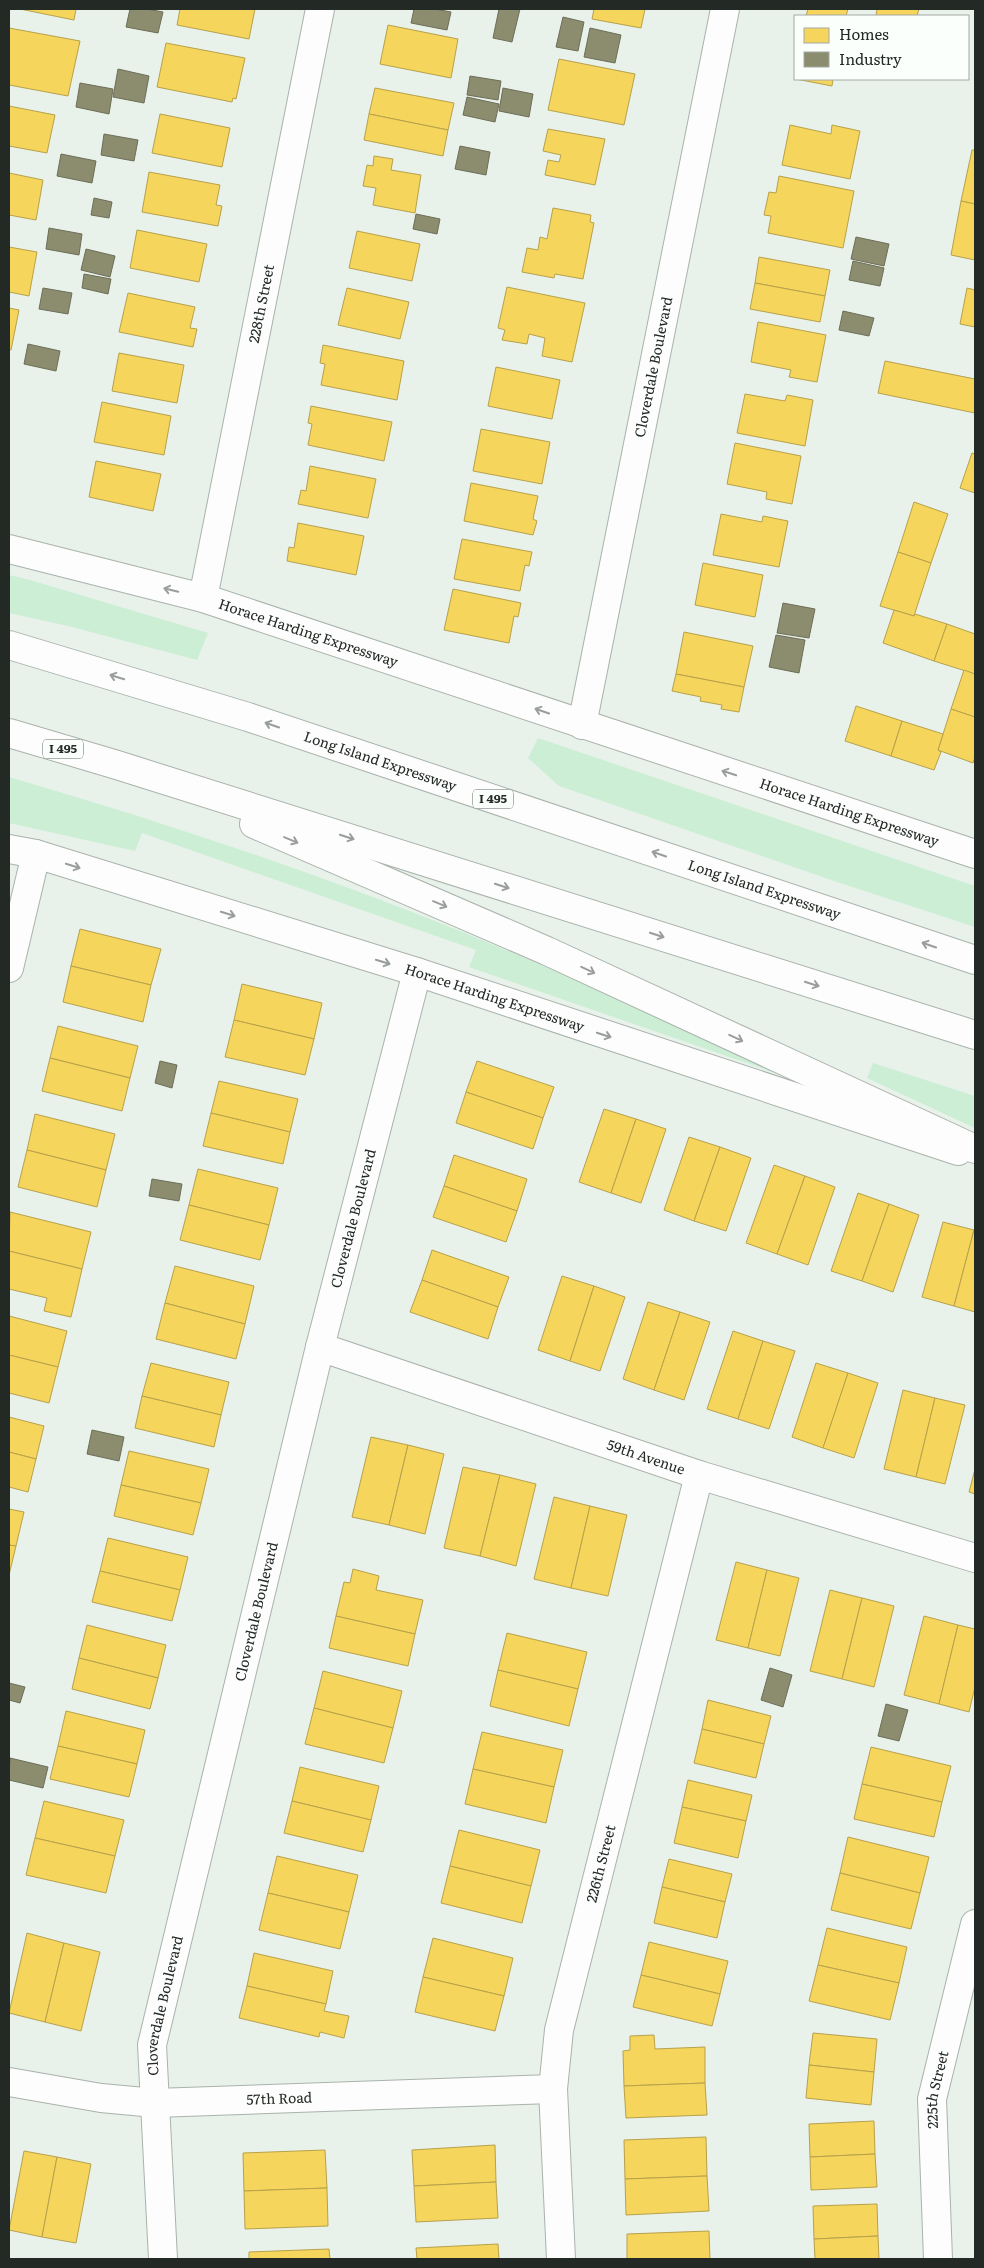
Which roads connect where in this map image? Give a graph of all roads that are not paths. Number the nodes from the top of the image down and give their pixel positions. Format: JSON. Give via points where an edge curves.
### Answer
{"nodes":[{"id":1,"x":320,"y":9,"type":"edge"},
{"id":2,"x":725,"y":9,"type":"edge"},
{"id":3,"x":9,"y":549,"type":"edge"},
{"id":4,"x":203,"y":598,"type":"junction"},
{"id":5,"x":9,"y":645,"type":"edge"},
{"id":6,"x":582,"y":725,"type":"junction"},
{"id":7,"x":9,"y":733,"type":"edge"},
{"id":8,"x":117,"y":765,"type":"junction"},
{"id":9,"x":9,"y":849,"type":"edge"},
{"id":10,"x":36,"y":854,"type":"junction"},
{"id":11,"x":975,"y":854,"type":"edge"},
{"id":12,"x":975,"y":960,"type":"edge"},
{"id":13,"x":9,"y":968,"type":"edge"},
{"id":14,"x":417,"y":972,"type":"junction"},
{"id":15,"x":975,"y":1035,"type":"edge"},
{"id":16,"x":975,"y":1149,"type":"edge"},
{"id":17,"x":975,"y":1157,"type":"edge"},
{"id":18,"x":320,"y":1347,"type":"junction"},
{"id":19,"x":699,"y":1475,"type":"junction"},
{"id":20,"x":975,"y":1558,"type":"edge"},
{"id":21,"x":975,"y":1924,"type":"edge"},
{"id":22,"x":9,"y":2082,"type":"edge"},
{"id":23,"x":553,"y":2089,"type":"junction"},
{"id":24,"x":155,"y":2103,"type":"junction"},
{"id":25,"x":163,"y":2259,"type":"edge"},
{"id":26,"x":561,"y":2259,"type":"edge"},
{"id":27,"x":938,"y":2259,"type":"edge"}],
"edges":[{"from":1,"to":4,"type":"main road","name":"228th Street"},
{"from":2,"to":6,"type":"main road","name":"Cloverdale Boulevard"},
{"from":4,"to":3,"type":"main road","name":"Horace Harding Expressway","one_way":true},
{"from":6,"to":4,"type":"main road","name":"Horace Harding Expressway","one_way":true},
{"from":12,"to":5,"type":"main road","name":"Long Island Expressway","number":"I 495","one_way":true,"via":[[248,717]]},
{"from":11,"to":6,"type":"main road","name":"Horace Harding Expressway","one_way":true},
{"from":7,"to":8,"type":"main road","number":"I 495"},
{"from":8,"to":15,"type":"main road","number":"I 495","one_way":true},
{"from":8,"to":16,"type":"main road","one_way":true,"via":[[547,951]]},
{"from":9,"to":10,"type":"main road","name":"Horace Harding Expressway"},
{"from":10,"to":13,"type":"main road"},
{"from":10,"to":14,"type":"main road","name":"Horace Harding Expressway","one_way":true},
{"from":14,"to":17,"type":"main road","name":"Horace Harding Expressway","one_way":true},
{"from":14,"to":18,"type":"main road","name":"Cloverdale Boulevard"},
{"from":18,"to":19,"type":"main road","name":"59th Avenue"},
{"from":18,"to":24,"type":"main road","name":"Cloverdale Boulevard","via":[[152,2045]]},
{"from":19,"to":20,"type":"main road","name":"59th Avenue"},
{"from":19,"to":23,"type":"main road","name":"226th Street","via":[[559,2030]]},
{"from":21,"to":27,"type":"main road","name":"225th Street","via":[[932,2099]]},
{"from":22,"to":24,"type":"main road","name":"57th Road","via":[[101,2098]]},
{"from":23,"to":24,"type":"main road","name":"57th Road"},
{"from":23,"to":26,"type":"main road","name":"226th Street"},
{"from":24,"to":25,"type":"main road","name":"Cloverdale Boulevard"}]}
